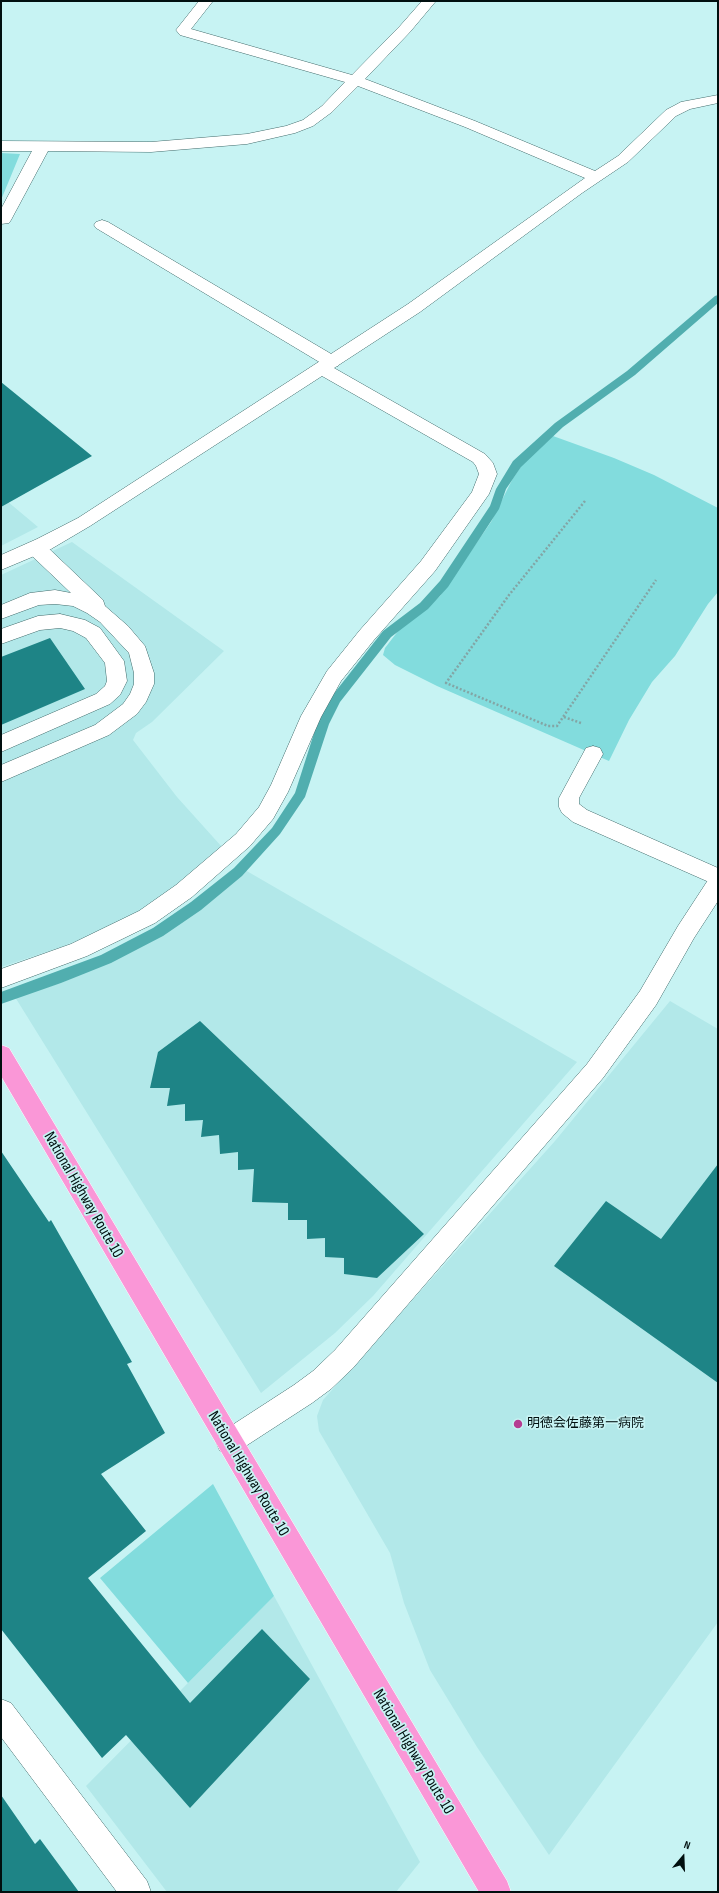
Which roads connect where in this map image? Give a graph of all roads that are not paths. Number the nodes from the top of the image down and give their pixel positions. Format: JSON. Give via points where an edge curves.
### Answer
{"nodes":[{"id":1,"x":206,"y":1,"type":"edge"},
{"id":2,"x":429,"y":1,"type":"edge"},
{"id":3,"x":355,"y":80,"type":"junction"},
{"id":4,"x":718,"y":99,"type":"edge"},
{"id":5,"x":1,"y":146,"type":"edge"},
{"id":6,"x":42,"y":147,"type":"junction"},
{"id":7,"x":596,"y":177,"type":"junction"},
{"id":8,"x":3,"y":220,"type":"dead end"},
{"id":9,"x":102,"y":225,"type":"dead end"},
{"id":10,"x":326,"y":365,"type":"junction"},
{"id":11,"x":36,"y":548,"type":"junction"},
{"id":12,"x":1,"y":563,"type":"edge"},
{"id":13,"x":1,"y":612,"type":"edge"},
{"id":14,"x":107,"y":617,"type":"junction"},
{"id":15,"x":1,"y":637,"type":"edge"},
{"id":16,"x":1,"y":744,"type":"edge"},
{"id":17,"x":593,"y":754,"type":"dead end"},
{"id":18,"x":1,"y":774,"type":"edge"},
{"id":19,"x":718,"y":877,"type":"edge"},
{"id":20,"x":718,"y":882,"type":"edge"},
{"id":21,"x":1,"y":979,"type":"edge"},
{"id":22,"x":1,"y":1055,"type":"edge"},
{"id":23,"x":229,"y":1442,"type":"junction"},
{"id":24,"x":1,"y":1713,"type":"edge"},
{"id":25,"x":136,"y":1892,"type":"edge"},
{"id":26,"x":496,"y":1892,"type":"edge"}],
"edges":[{"from":1,"to":3,"type":"street","via":[[183,30],[185,32]]},
{"from":2,"to":3,"type":"street"},
{"from":3,"to":6,"type":"street","via":[[316,118],[278,134],[151,147]]},
{"from":3,"to":7,"type":"street"},
{"from":4,"to":7,"type":"street","via":[[686,105],[671,113],[623,159]]},
{"from":5,"to":6,"type":"street"},
{"from":6,"to":8,"type":"street"},
{"from":7,"to":10,"type":"street","via":[[459,277]]},
{"from":9,"to":10,"type":"street"},
{"from":10,"to":11,"type":"street","via":[[111,505]]},
{"from":10,"to":21,"type":"street","via":[[479,458],[488,474],[480,494],[428,566],[334,676],[311,716],[276,796],[243,840],[184,891],[147,917],[79,950]]},
{"from":11,"to":12,"type":"street"},
{"from":11,"to":14,"type":"street"},
{"from":13,"to":14,"type":"street","via":[[37,598],[55,597],[76,600]]},
{"from":14,"to":18,"type":"street","via":[[138,651],[144,684],[139,697],[130,709],[102,730]]},
{"from":15,"to":16,"type":"street","via":[[38,622],[60,621],[78,625],[93,634],[110,656],[118,676],[113,690],[103,699]]},
{"from":17,"to":19,"type":"street","via":[[570,798],[569,807],[580,816]]},
{"from":20,"to":23,"type":"street","via":[[644,1004],[595,1071],[354,1347],[322,1380]]},
{"from":22,"to":23,"type":"highway","name":"National Highway Route 10"},
{"from":23,"to":26,"type":"highway","name":"National Highway Route 10"},
{"from":24,"to":25,"type":"street"}]}
